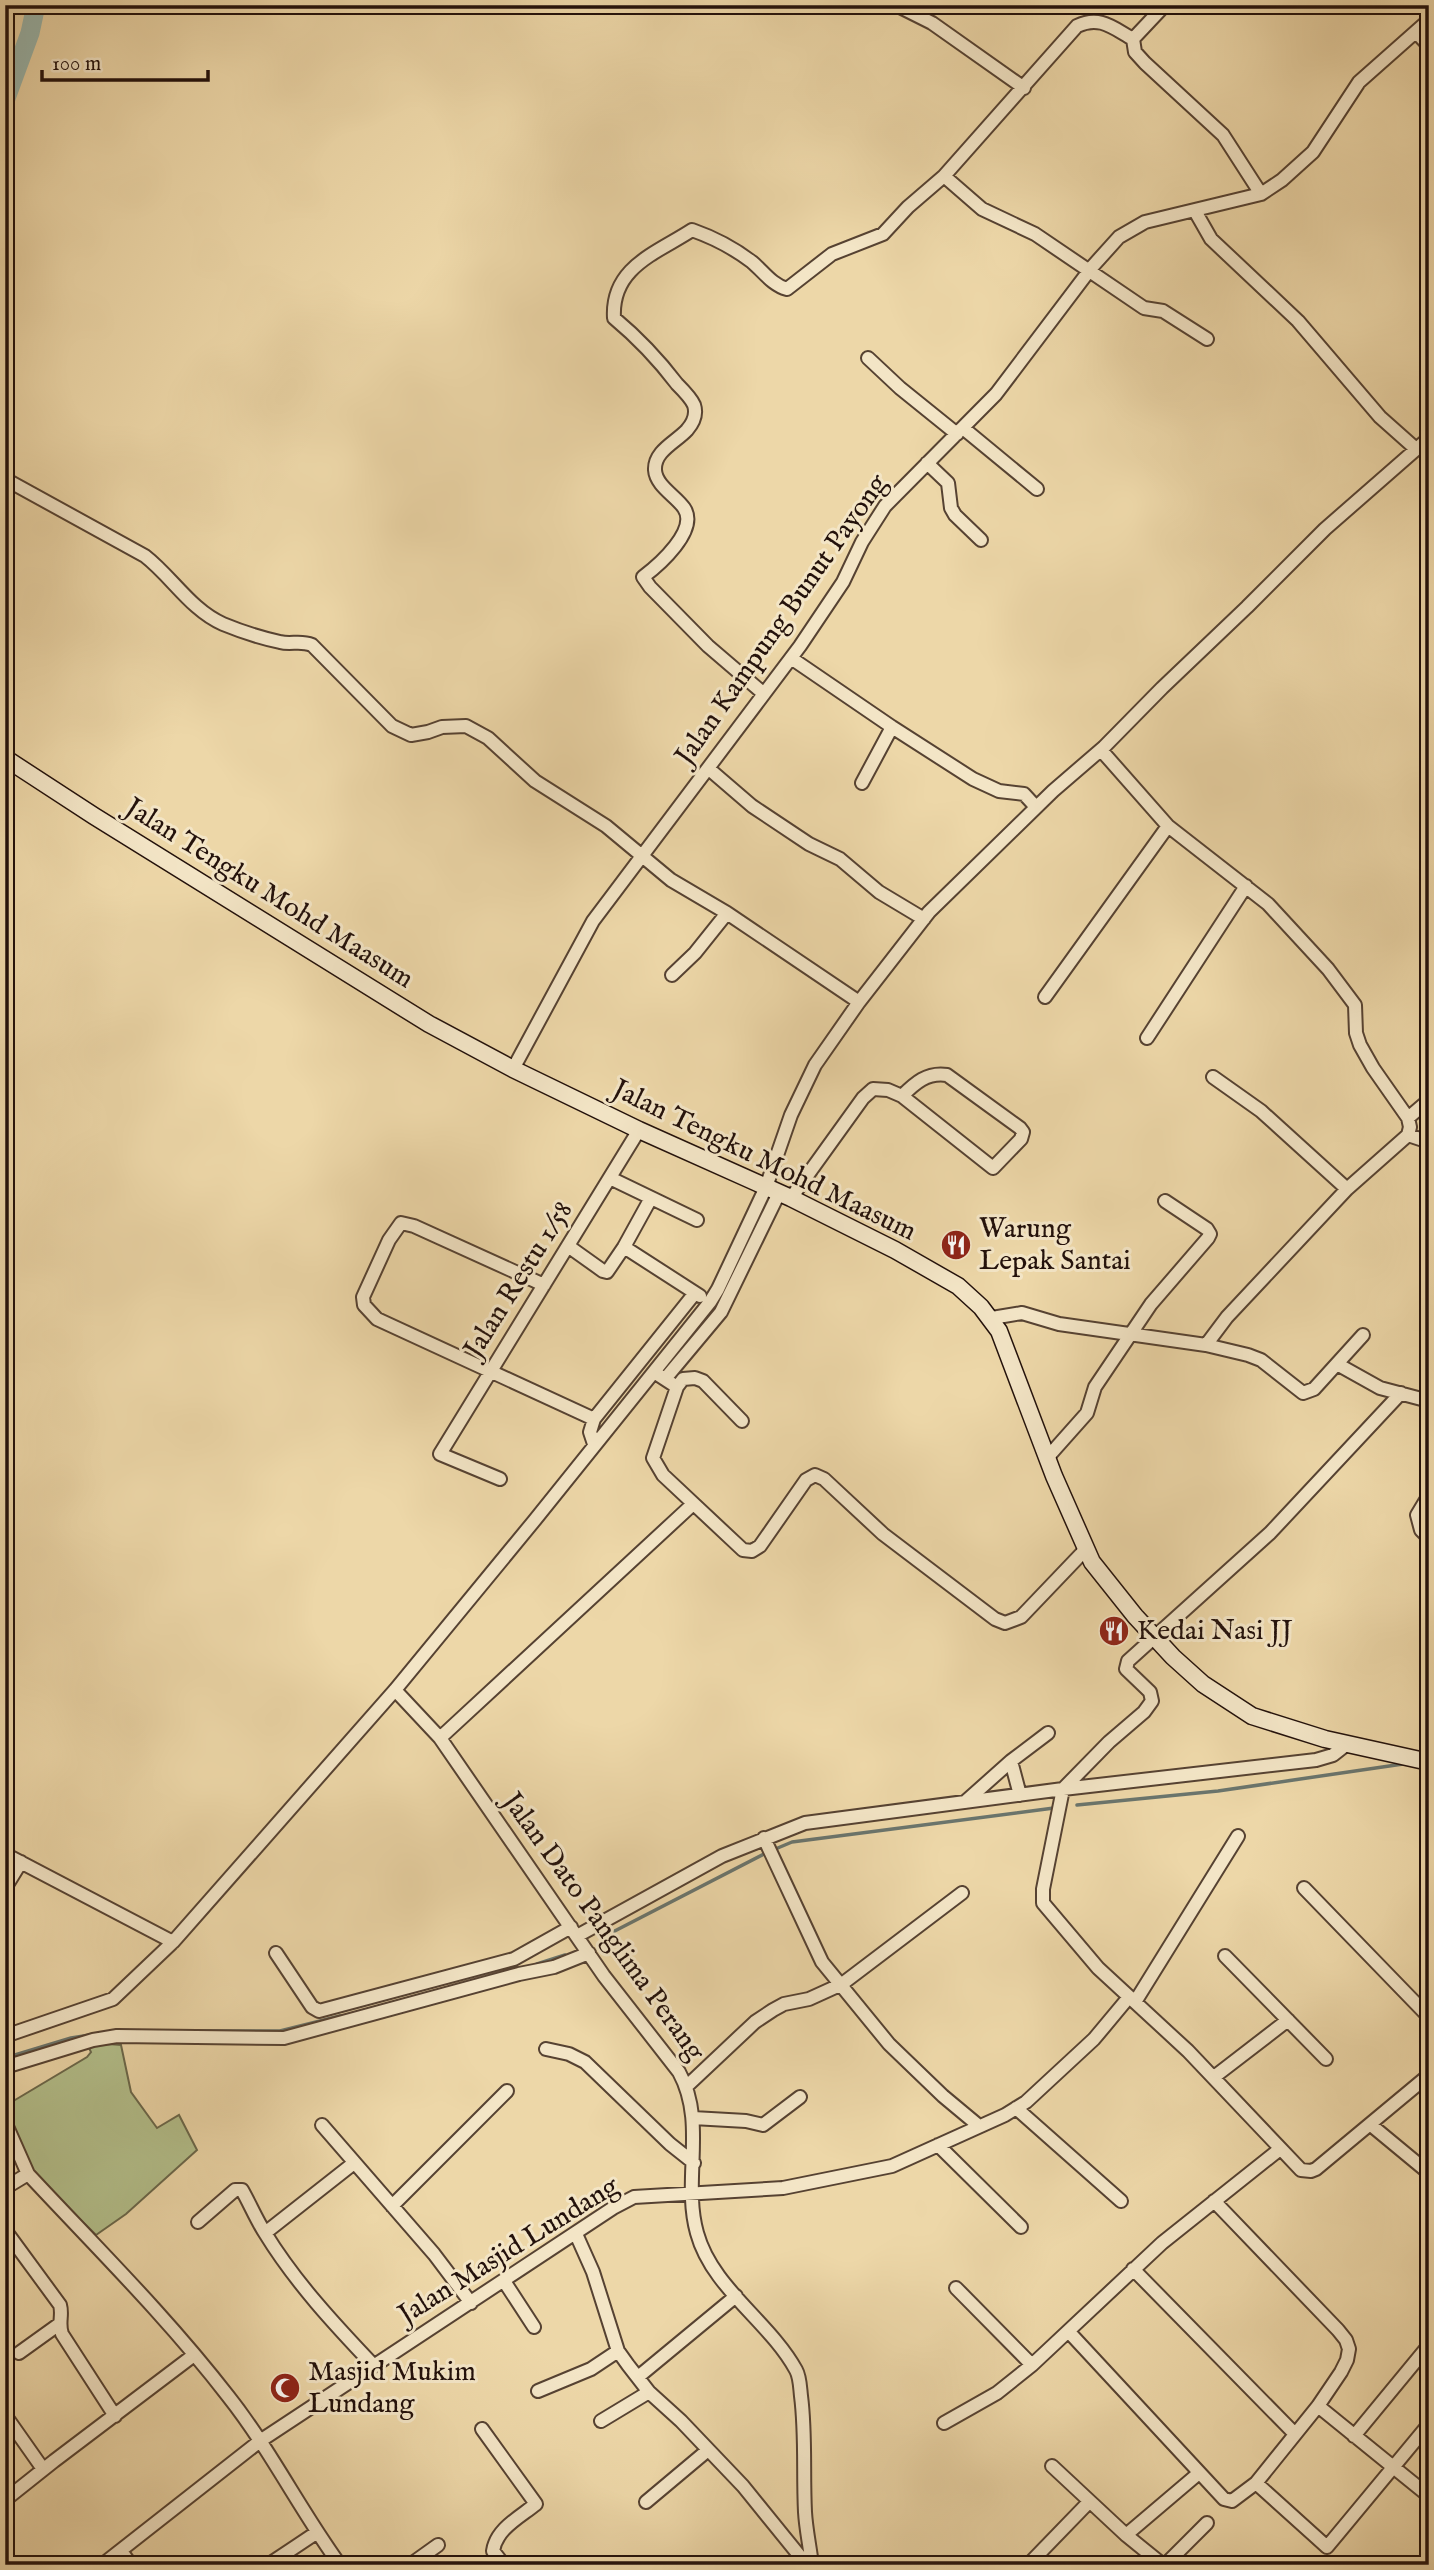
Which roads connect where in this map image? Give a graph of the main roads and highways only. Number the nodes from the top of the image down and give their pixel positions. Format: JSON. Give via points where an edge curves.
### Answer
{"nodes":[{"id":1,"x":5,"y":758,"type":"edge"},
{"id":2,"x":1429,"y":1762,"type":"edge"}],
"edges":[{"from":1,"to":2,"type":"main road","name":"Jalan Tengku Mohd Maasum","via":[[370,989],[513,1069],[779,1193],[958,1286],[992,1318],[999,1331],[1085,1549],[1153,1636],[1203,1684],[1237,1708],[1286,1728]]}]}
